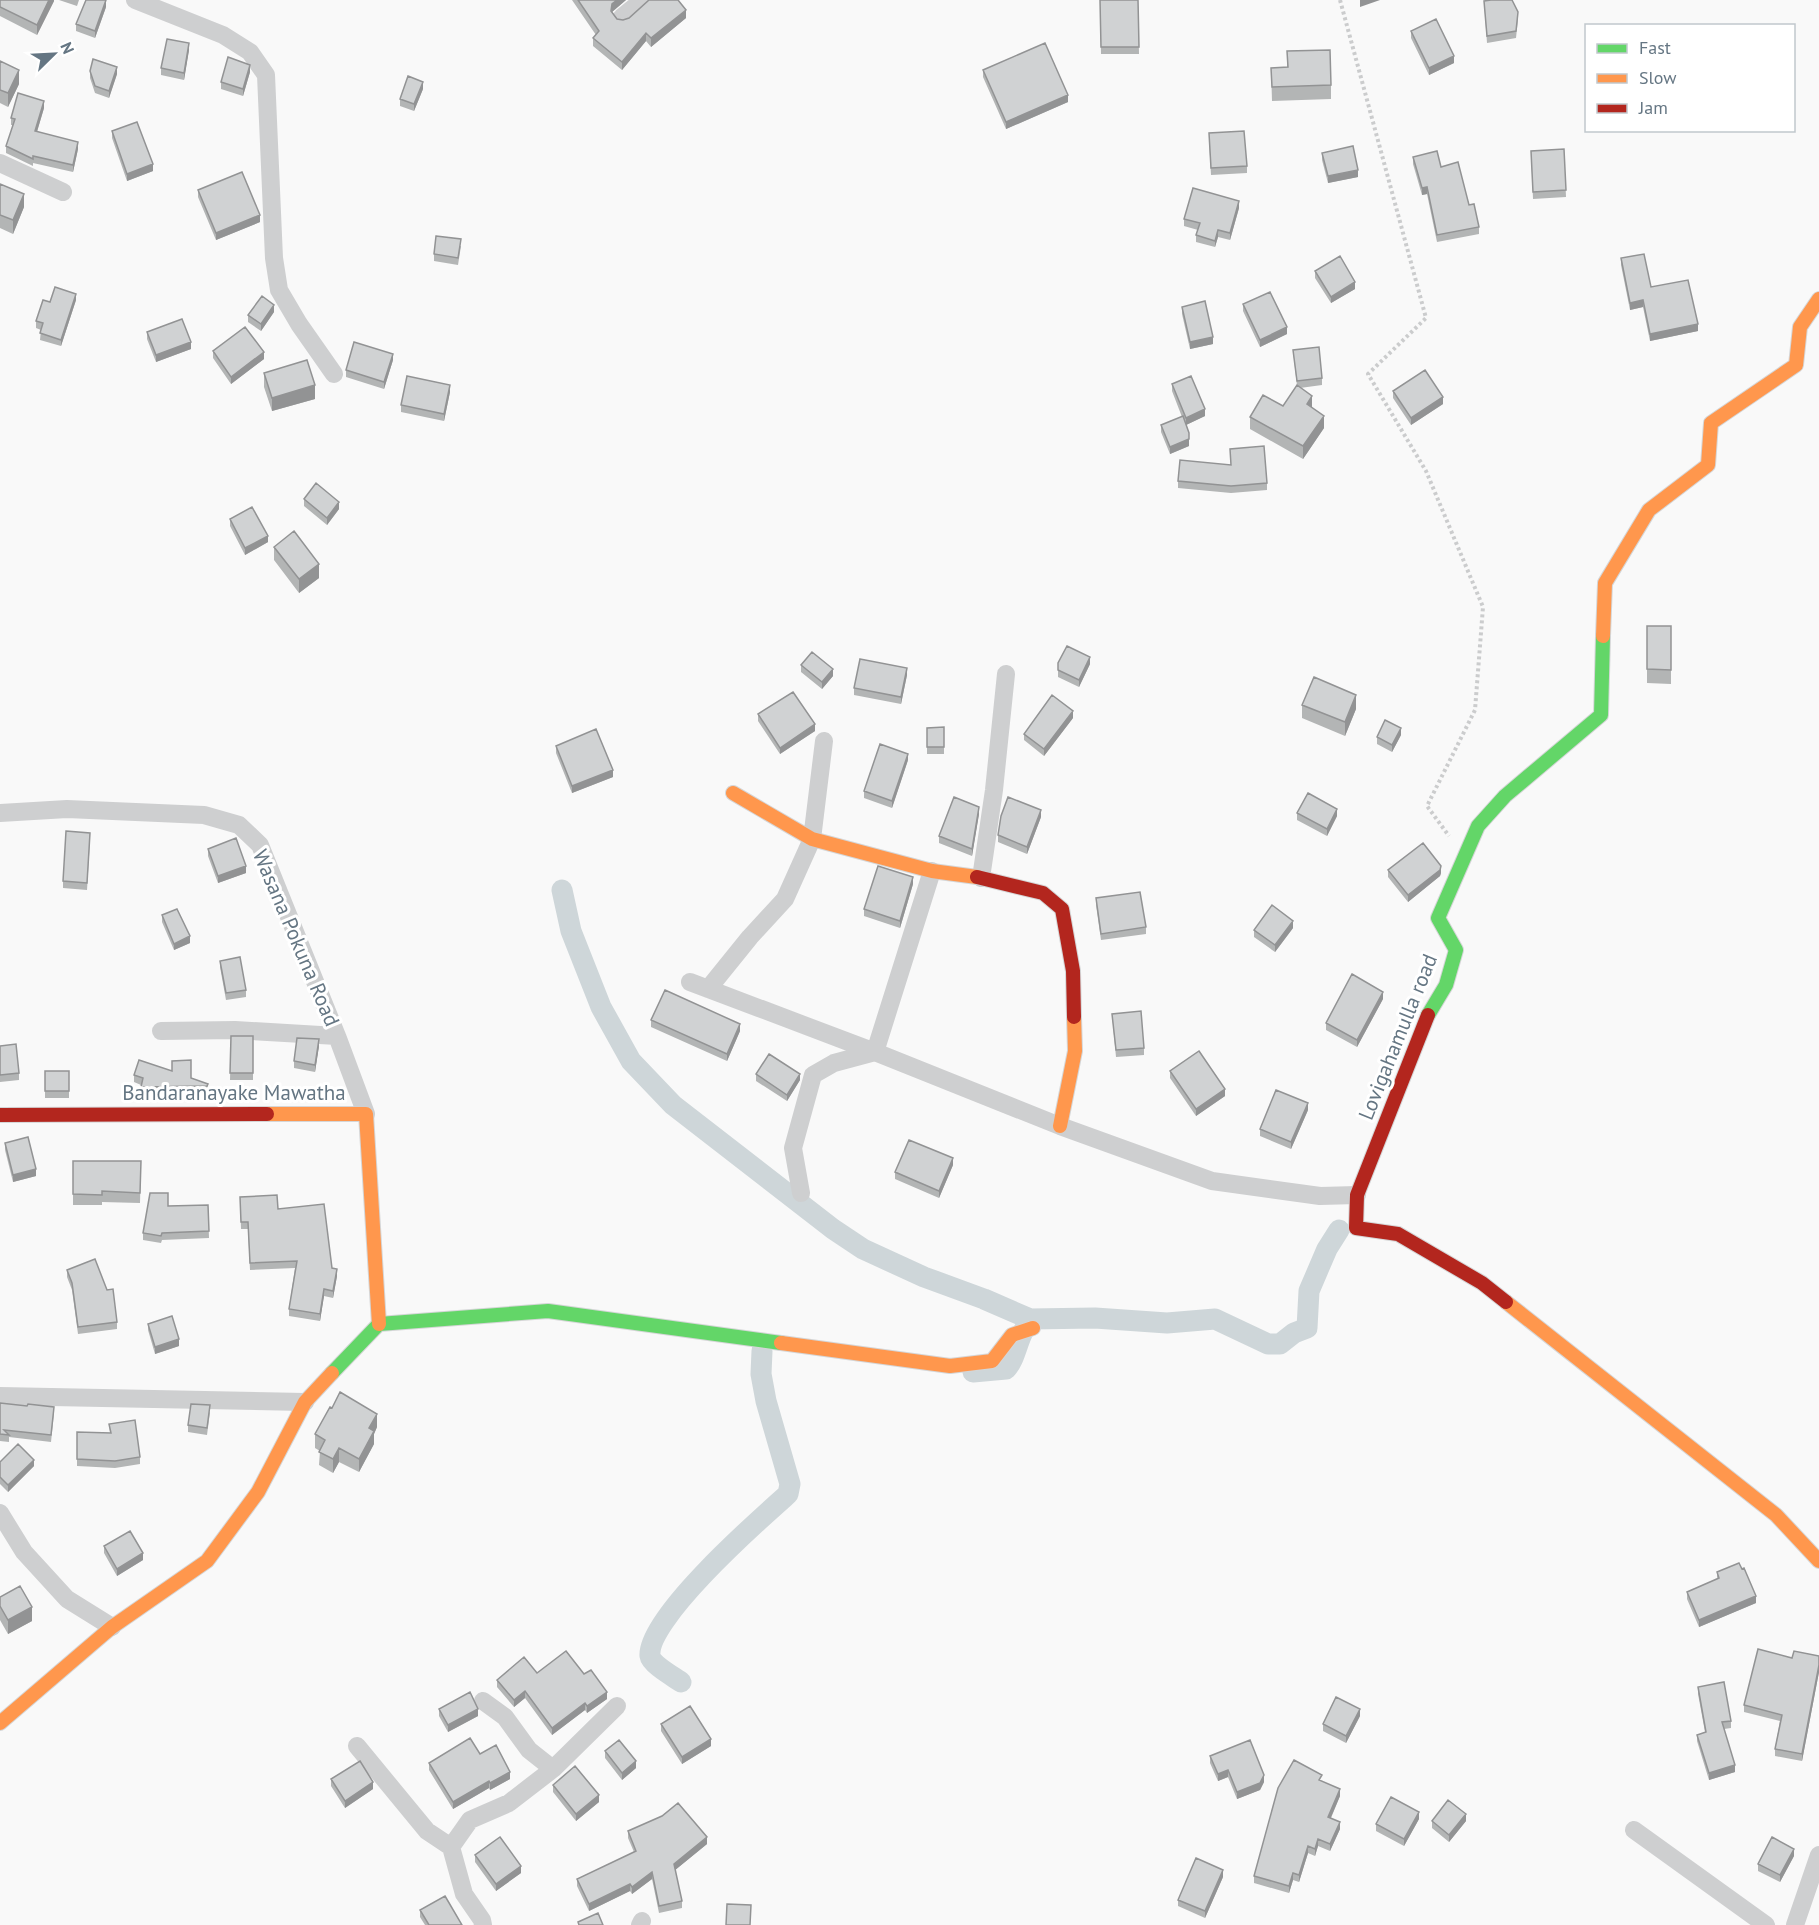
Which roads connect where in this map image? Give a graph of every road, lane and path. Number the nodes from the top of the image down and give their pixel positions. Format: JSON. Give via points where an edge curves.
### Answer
{"nodes":[{"id":1,"x":135,"y":0,"type":"edge"},
{"id":2,"x":643,"y":0,"type":"edge"},
{"id":3,"x":1340,"y":0,"type":"edge"},
{"id":4,"x":622,"y":17,"type":"edge"},
{"id":5,"x":0,"y":163,"type":"edge"},
{"id":6,"x":63,"y":192,"type":"dead end"},
{"id":7,"x":1819,"y":299,"type":"edge"},
{"id":8,"x":334,"y":374,"type":"dead end"},
{"id":9,"x":1006,"y":674,"type":"dead end"},
{"id":10,"x":824,"y":741,"type":"dead end"},
{"id":11,"x":733,"y":793,"type":"dead end"},
{"id":12,"x":0,"y":813,"type":"edge"},
{"id":13,"x":812,"y":839,"type":"junction"},
{"id":14,"x":1464,"y":856,"type":"junction"},
{"id":15,"x":932,"y":871,"type":"junction"},
{"id":16,"x":981,"y":878,"type":"junction"},
{"id":17,"x":690,"y":982,"type":"dead end"},
{"id":18,"x":708,"y":989,"type":"junction"},
{"id":19,"x":161,"y":1031,"type":"dead end"},
{"id":20,"x":337,"y":1036,"type":"junction"},
{"id":21,"x":875,"y":1052,"type":"junction"},
{"id":22,"x":366,"y":1114,"type":"junction"},
{"id":23,"x":0,"y":1115,"type":"edge"},
{"id":24,"x":1060,"y":1126,"type":"junction"},
{"id":25,"x":801,"y":1193,"type":"dead end"},
{"id":26,"x":1357,"y":1195,"type":"junction"},
{"id":27,"x":379,"y":1324,"type":"junction"},
{"id":28,"x":1033,"y":1328,"type":"dead end"},
{"id":29,"x":0,"y":1396,"type":"edge"},
{"id":30,"x":305,"y":1402,"type":"junction"},
{"id":31,"x":0,"y":1513,"type":"edge"},
{"id":32,"x":1819,"y":1561,"type":"edge"},
{"id":33,"x":112,"y":1627,"type":"junction"},
{"id":34,"x":483,"y":1701,"type":"dead end"},
{"id":35,"x":617,"y":1706,"type":"dead end"},
{"id":36,"x":0,"y":1723,"type":"edge"},
{"id":37,"x":357,"y":1746,"type":"dead end"},
{"id":38,"x":553,"y":1769,"type":"junction"},
{"id":39,"x":1634,"y":1830,"type":"dead end"},
{"id":40,"x":451,"y":1847,"type":"junction"},
{"id":41,"x":1819,"y":1855,"type":"edge"},
{"id":42,"x":483,"y":1925,"type":"edge"},
{"id":43,"x":1766,"y":1925,"type":"edge"},
{"id":44,"x":1795,"y":1925,"type":"edge"}],
"edges":[{"from":1,"to":8,"type":"street","via":[[223,35],[250,52],[266,75],[274,258],[279,291]]},
{"from":2,"to":4,"type":"street"},
{"from":3,"to":14,"type":"path","via":[[1426,318],[1368,374],[1426,471],[1483,606],[1475,710],[1427,806]]},
{"from":5,"to":6,"type":"street"},
{"from":7,"to":14,"type":"street","name":"Lovigahamulla road","via":[[1800,327],[1796,365],[1711,423],[1708,465],[1649,510],[1605,583],[1601,715],[1505,796],[1478,826]]},
{"from":9,"to":16,"type":"street"},
{"from":10,"to":13,"type":"street"},
{"from":11,"to":13,"type":"street"},
{"from":12,"to":20,"type":"street","name":"Wasana Pokuna Road","via":[[67,809],[204,815],[239,825],[260,845]]},
{"from":13,"to":15,"type":"street"},
{"from":13,"to":18,"type":"street","via":[[785,899]]},
{"from":14,"to":26,"type":"street","name":"Lovigahamulla road","via":[[1438,918],[1456,950],[1446,985],[1431,1009]]},
{"from":15,"to":16,"type":"street"},
{"from":15,"to":21,"type":"street"},
{"from":16,"to":24,"type":"street","via":[[1043,893],[1062,909],[1073,971],[1075,1051]]},
{"from":17,"to":18,"type":"street"},
{"from":18,"to":21,"type":"street"},
{"from":19,"to":20,"type":"street","via":[[235,1030]]},
{"from":20,"to":22,"type":"street","name":"Wasana Pokuna Road"},
{"from":21,"to":24,"type":"street"},
{"from":21,"to":25,"type":"street","via":[[834,1063],[813,1076],[793,1148]]},
{"from":22,"to":23,"type":"street","name":"Bandaranayake Mawatha"},
{"from":22,"to":27,"type":"street","name":"Bandaranayake Mawatha"},
{"from":24,"to":26,"type":"street","via":[[1212,1181],[1320,1196]]},
{"from":26,"to":32,"type":"street","name":"Lovigahamulla road","via":[[1356,1228],[1398,1234],[1482,1283],[1776,1515]]},
{"from":27,"to":28,"type":"street","via":[[548,1311],[950,1366],[992,1361],[1012,1335]]},
{"from":27,"to":30,"type":"street"},
{"from":29,"to":30,"type":"street"},
{"from":30,"to":33,"type":"street","via":[[258,1492],[207,1561]]},
{"from":31,"to":33,"type":"street","via":[[24,1552],[67,1599]]},
{"from":33,"to":36,"type":"street"},
{"from":34,"to":38,"type":"street","via":[[505,1717],[529,1750]]},
{"from":35,"to":38,"type":"street"},
{"from":37,"to":40,"type":"street","via":[[427,1831]]},
{"from":38,"to":40,"type":"street","via":[[509,1803],[470,1820]]},
{"from":39,"to":43,"type":"street"},
{"from":40,"to":42,"type":"street","via":[[464,1894]]},
{"from":41,"to":44,"type":"street"}]}
